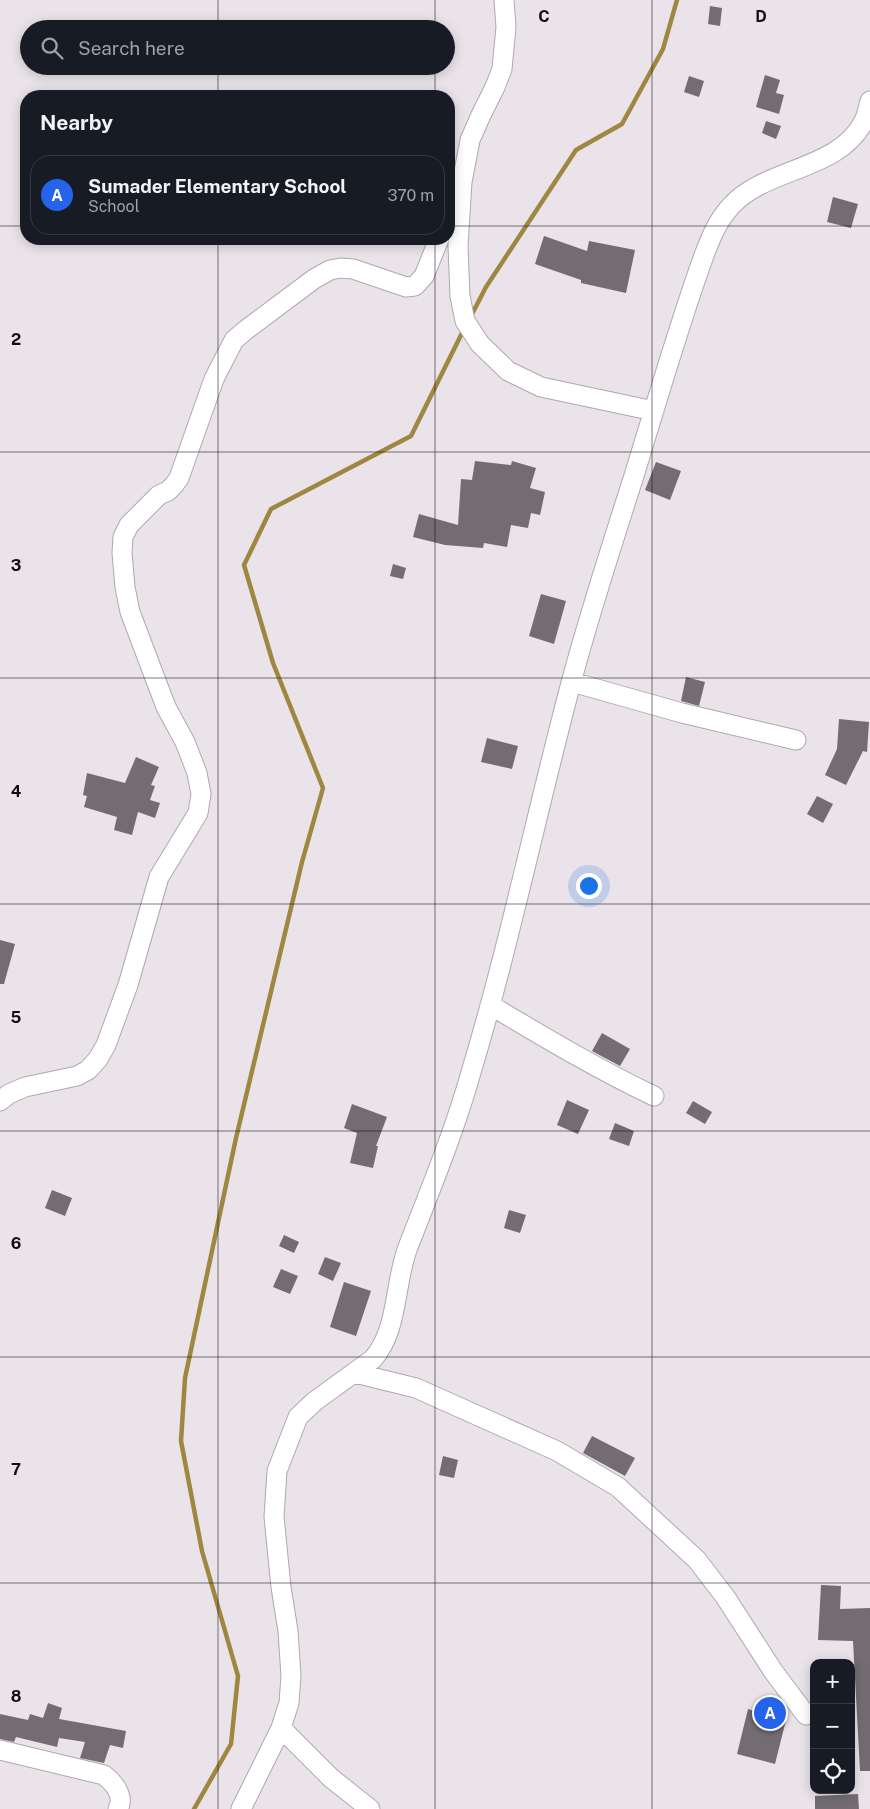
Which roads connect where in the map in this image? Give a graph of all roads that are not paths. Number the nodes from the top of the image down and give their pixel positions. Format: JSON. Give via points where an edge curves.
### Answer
{"nodes":[{"id":1,"x":504,"y":0,"type":"edge"},
{"id":2,"x":870,"y":101,"type":"edge"},
{"id":3,"x":462,"y":182,"type":"junction"},
{"id":4,"x":455,"y":199,"type":"edge"},
{"id":5,"x":437,"y":245,"type":"edge"},
{"id":6,"x":654,"y":412,"type":"junction"},
{"id":7,"x":572,"y":682,"type":"junction"},
{"id":8,"x":796,"y":740,"type":"dead end"},
{"id":9,"x":490,"y":1005,"type":"junction"},
{"id":10,"x":654,"y":1096,"type":"dead end"},
{"id":11,"x":0,"y":1101,"type":"edge"},
{"id":12,"x":355,"y":1374,"type":"junction"},
{"id":13,"x":806,"y":1716,"type":"dead end"},
{"id":14,"x":281,"y":1728,"type":"junction"},
{"id":15,"x":0,"y":1750,"type":"edge"},
{"id":16,"x":118,"y":1809,"type":"edge"},
{"id":17,"x":241,"y":1809,"type":"edge"},
{"id":18,"x":370,"y":1809,"type":"edge"}],
"edges":[{"from":1,"to":3,"type":"street","via":[[506,27],[502,69],[470,140]]},
{"from":2,"to":6,"type":"street","via":[[866,119],[841,148],[746,192],[720,221],[689,299]]},
{"from":3,"to":4,"type":"street"},
{"from":3,"to":6,"type":"street","via":[[458,246],[460,296],[465,321],[480,344],[508,371],[541,387]]},
{"from":5,"to":11,"type":"street","via":[[424,276],[416,286],[406,287],[353,269],[330,270],[247,328],[234,340],[214,379],[179,478],[129,525],[123,537],[130,612],[166,707],[186,742],[197,773],[201,794],[198,813],[159,877],[128,985],[98,1059],[77,1076],[25,1087]]},
{"from":6,"to":7,"type":"street"},
{"from":7,"to":8,"type":"street"},
{"from":7,"to":9,"type":"street"},
{"from":9,"to":10,"type":"street","via":[[575,1056]]},
{"from":9,"to":12,"type":"street","via":[[442,1161],[406,1252],[386,1340],[373,1359]]},
{"from":12,"to":13,"type":"street","via":[[416,1388],[557,1450],[618,1487],[697,1560]]},
{"from":12,"to":14,"type":"street","via":[[315,1401],[298,1417],[277,1470],[274,1517],[292,1676],[290,1703]]},
{"from":14,"to":17,"type":"street"},
{"from":14,"to":18,"type":"street","via":[[331,1778]]},
{"from":15,"to":16,"type":"street","via":[[104,1775],[113,1782],[119,1794],[121,1804]]}]}
